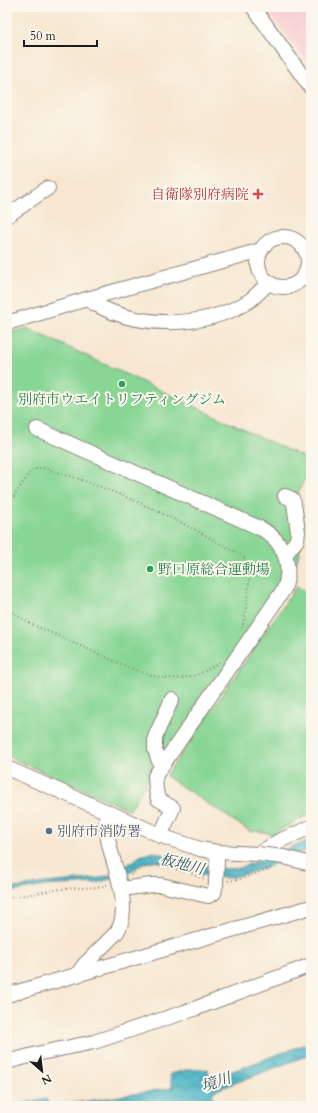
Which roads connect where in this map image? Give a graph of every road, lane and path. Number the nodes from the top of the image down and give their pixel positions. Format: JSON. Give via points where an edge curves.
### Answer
{"nodes":[{"id":1,"x":253,"y":7,"type":"edge"},
{"id":2,"x":311,"y":88,"type":"edge"},
{"id":3,"x":48,"y":188,"type":"dead end"},
{"id":4,"x":7,"y":216,"type":"edge"},
{"id":5,"x":261,"y":250,"type":"junction"},
{"id":6,"x":309,"y":254,"type":"edge"},
{"id":7,"x":269,"y":282,"type":"junction"},
{"id":8,"x":87,"y":299,"type":"junction"},
{"id":9,"x":7,"y":323,"type":"edge"},
{"id":10,"x":38,"y":429,"type":"dead end"},
{"id":11,"x":285,"y":496,"type":"dead end"},
{"id":12,"x":7,"y":507,"type":"edge"},
{"id":13,"x":285,"y":555,"type":"junction"},
{"id":14,"x":7,"y":606,"type":"edge"},
{"id":15,"x":242,"y":630,"type":"dead end"},
{"id":16,"x":222,"y":660,"type":"dead end"},
{"id":17,"x":172,"y":699,"type":"dead end"},
{"id":18,"x":161,"y":767,"type":"junction"},
{"id":19,"x":7,"y":768,"type":"edge"},
{"id":20,"x":106,"y":812,"type":"junction"},
{"id":21,"x":311,"y":827,"type":"edge"},
{"id":22,"x":160,"y":836,"type":"junction"},
{"id":23,"x":258,"y":854,"type":"junction"},
{"id":24,"x":217,"y":856,"type":"junction"},
{"id":25,"x":311,"y":864,"type":"edge"},
{"id":26,"x":117,"y":884,"type":"junction"},
{"id":27,"x":7,"y":898,"type":"edge"},
{"id":28,"x":311,"y":907,"type":"edge"},
{"id":29,"x":311,"y":965,"type":"edge"},
{"id":30,"x":77,"y":975,"type":"junction"},
{"id":31,"x":7,"y":996,"type":"edge"},
{"id":32,"x":7,"y":1062,"type":"edge"}],
"edges":[{"from":1,"to":2,"type":"street"},
{"from":3,"to":4,"type":"street"},
{"from":5,"to":6,"type":"street","via":[[267,243],[282,237],[298,242]]},
{"from":5,"to":7,"type":"street","via":[[258,264]]},
{"from":5,"to":8,"type":"street"},
{"from":6,"to":7,"type":"street","via":[[305,272],[293,284],[277,286]]},
{"from":7,"to":8,"type":"street","via":[[249,300],[227,311],[199,319],[174,322],[147,322],[100,308]]},
{"from":8,"to":9,"type":"street"},
{"from":10,"to":13,"type":"street","via":[[262,529],[279,543]]},
{"from":11,"to":13,"type":"street","via":[[294,503],[298,532],[297,540]]},
{"from":12,"to":15,"type":"path","via":[[30,472],[43,468],[94,484],[189,526],[247,561],[250,573]]},
{"from":13,"to":18,"type":"street","via":[[288,569],[284,589]]},
{"from":14,"to":16,"type":"path","via":[[31,624],[138,672],[158,678],[189,677],[209,669]]},
{"from":17,"to":18,"type":"street","via":[[155,737],[155,750]]},
{"from":18,"to":22,"type":"street","via":[[155,776],[158,798],[174,808]]},
{"from":19,"to":20,"type":"street"},
{"from":20,"to":22,"type":"street"},
{"from":20,"to":26,"type":"street","via":[[107,838]]},
{"from":21,"to":23,"type":"street","via":[[279,841]]},
{"from":22,"to":24,"type":"street"},
{"from":23,"to":24,"type":"street"},
{"from":23,"to":25,"type":"street","bridge":true},
{"from":24,"to":26,"type":"street","bridge":true,"via":[[214,893],[208,896],[161,885]]},
{"from":26,"to":27,"type":"path","via":[[61,888]]},
{"from":26,"to":30,"type":"street","via":[[123,907],[120,926]]},
{"from":28,"to":30,"type":"street"},
{"from":29,"to":32,"type":"street","via":[[194,1009],[94,1042]]},
{"from":30,"to":31,"type":"street"}]}
